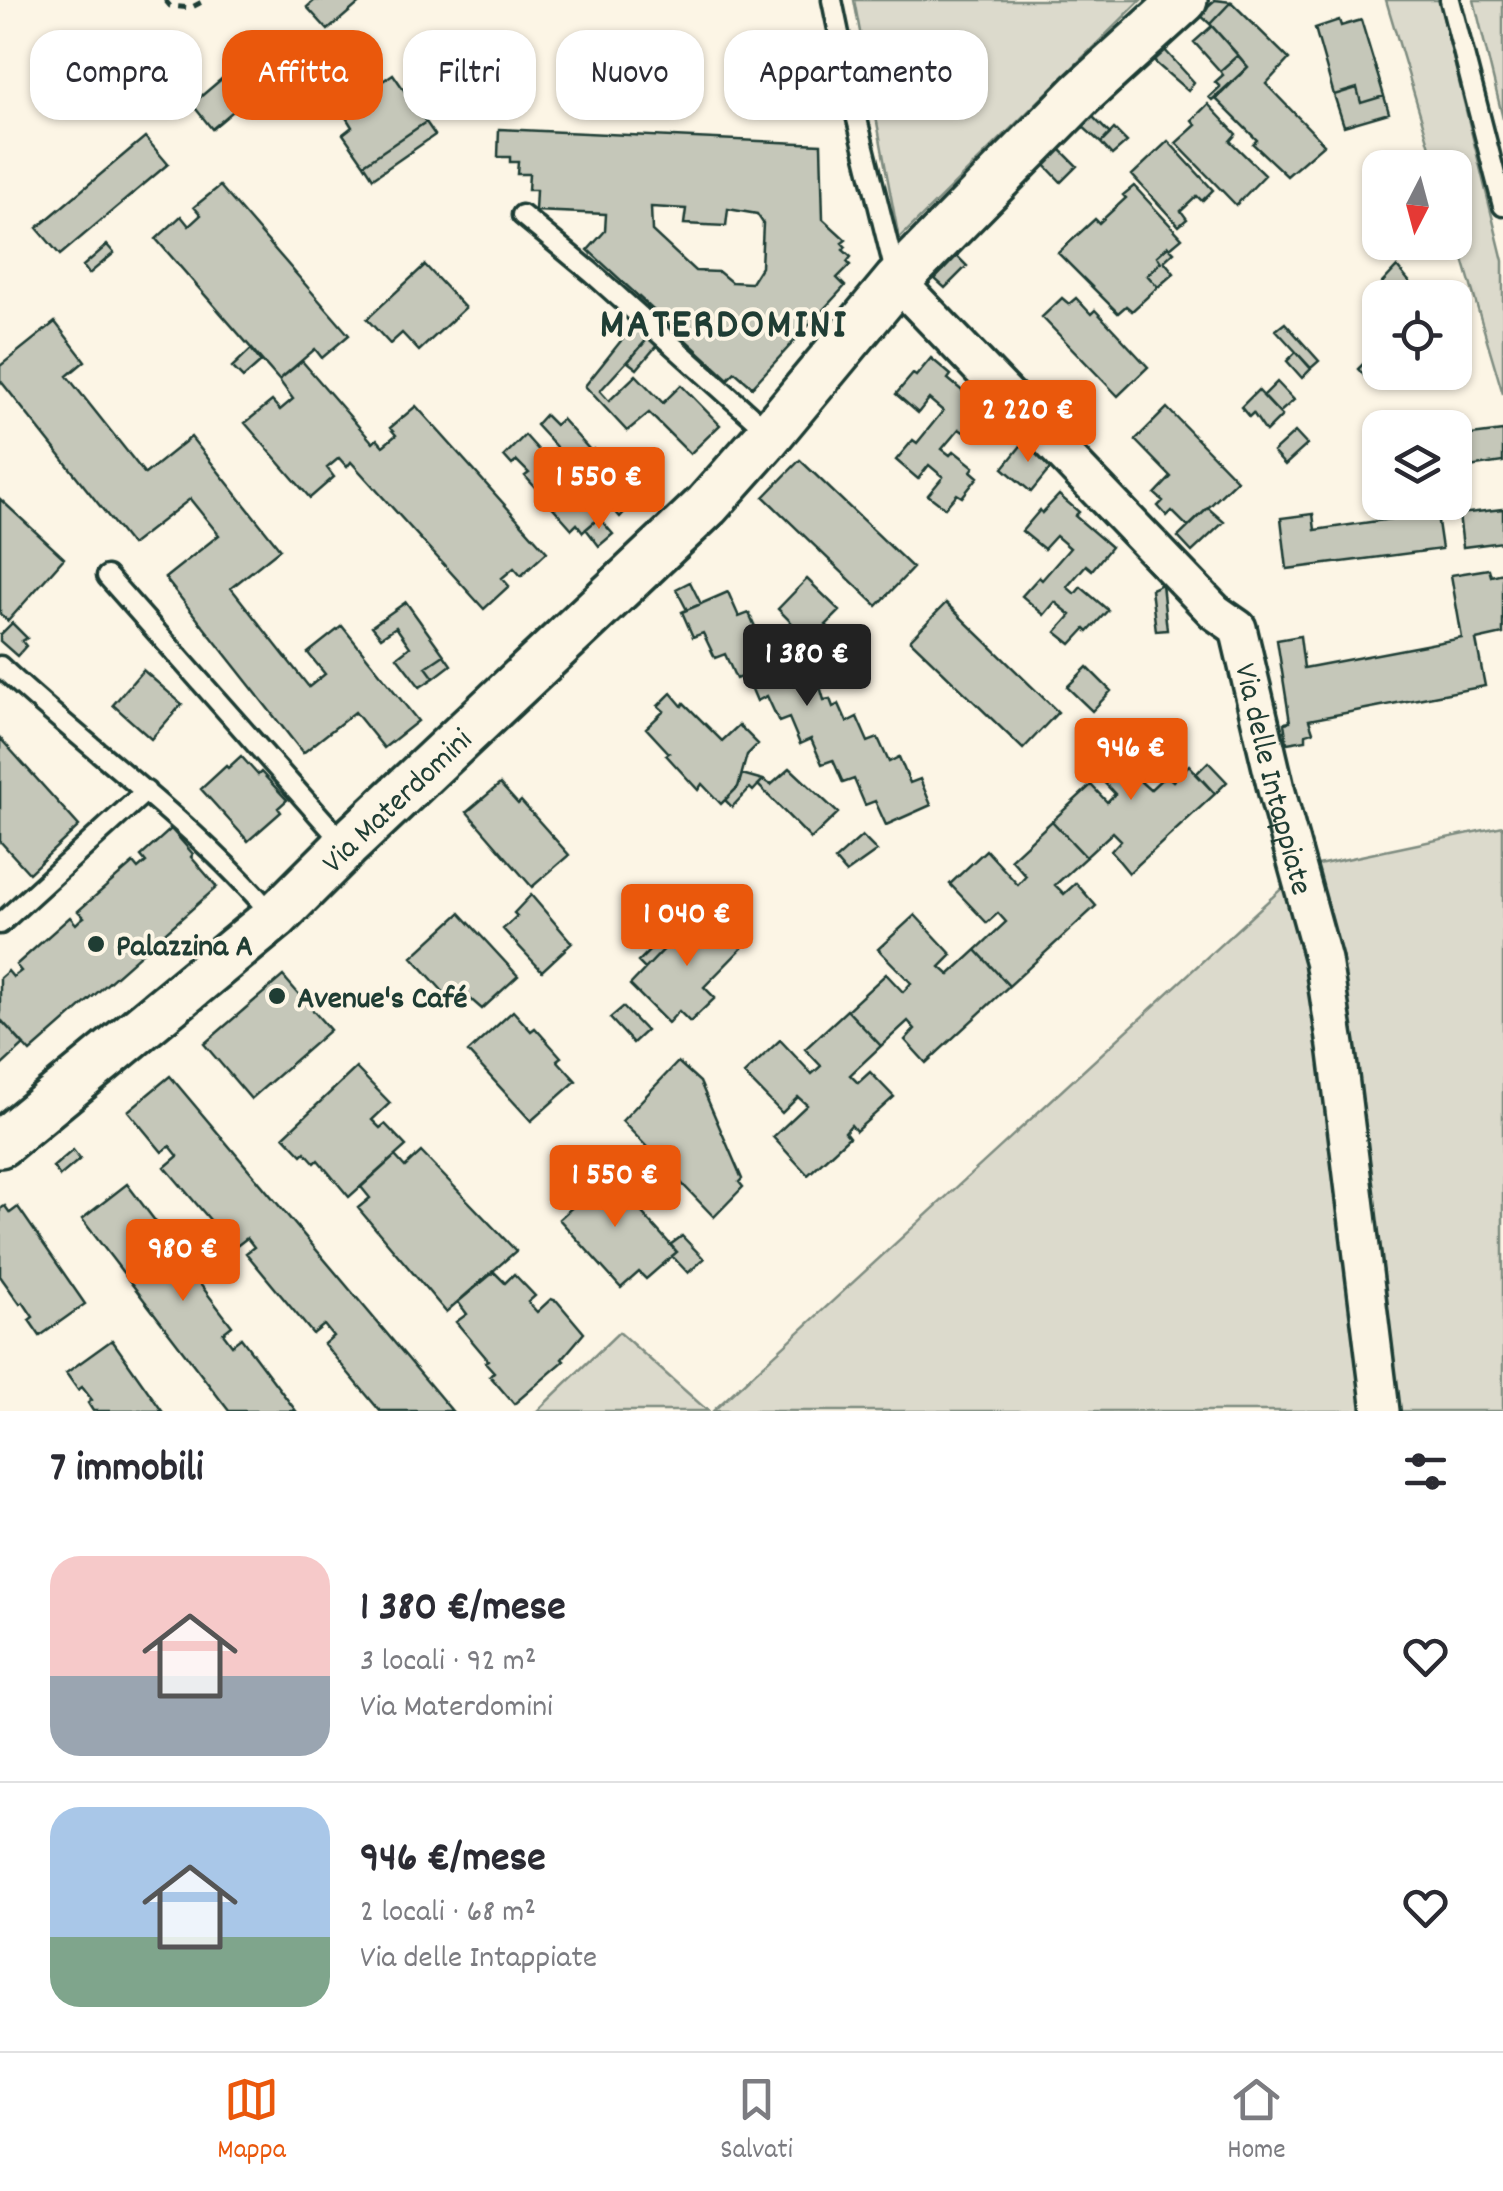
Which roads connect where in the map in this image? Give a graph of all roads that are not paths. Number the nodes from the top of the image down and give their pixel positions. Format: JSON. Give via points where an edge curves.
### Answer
{"nodes":[{"id":1,"x":832,"y":0,"type":"edge"},
{"id":2,"x":1184,"y":0,"type":"edge"},
{"id":3,"x":1450,"y":0,"type":"edge"},
{"id":4,"x":1503,"y":206,"type":"edge"},
{"id":5,"x":522,"y":215,"type":"dead end"},
{"id":6,"x":897,"y":281,"type":"junction"},
{"id":7,"x":770,"y":434,"type":"junction"},
{"id":8,"x":107,"y":576,"type":"dead end"},
{"id":9,"x":0,"y":666,"type":"edge"},
{"id":10,"x":146,"y":790,"type":"junction"},
{"id":11,"x":346,"y":846,"type":"junction"},
{"id":12,"x":275,"y":917,"type":"junction"},
{"id":13,"x":0,"y":924,"type":"edge"},
{"id":14,"x":0,"y":1144,"type":"edge"},
{"id":15,"x":1381,"y":1411,"type":"edge"}],
"edges":[{"from":1,"to":6,"type":"lane"},
{"from":2,"to":6,"type":"street","name":"Via Materdomini"},
{"from":3,"to":4,"type":"lane"},
{"from":5,"to":7,"type":"lane"},
{"from":6,"to":7,"type":"street","name":"Via Materdomini"},
{"from":6,"to":15,"type":"street","name":"Via delle Intappiate","via":[[1215,612],[1238,628],[1324,960]]},
{"from":7,"to":11,"type":"street","name":"Via Materdomini","via":[[707,505]]},
{"from":8,"to":11,"type":"lane"},
{"from":9,"to":10,"type":"lane"},
{"from":10,"to":12,"type":"lane"},
{"from":10,"to":13,"type":"lane"},
{"from":11,"to":12,"type":"street","name":"Via Materdomini"},
{"from":12,"to":14,"type":"street","name":"Via Materdomini"}]}
